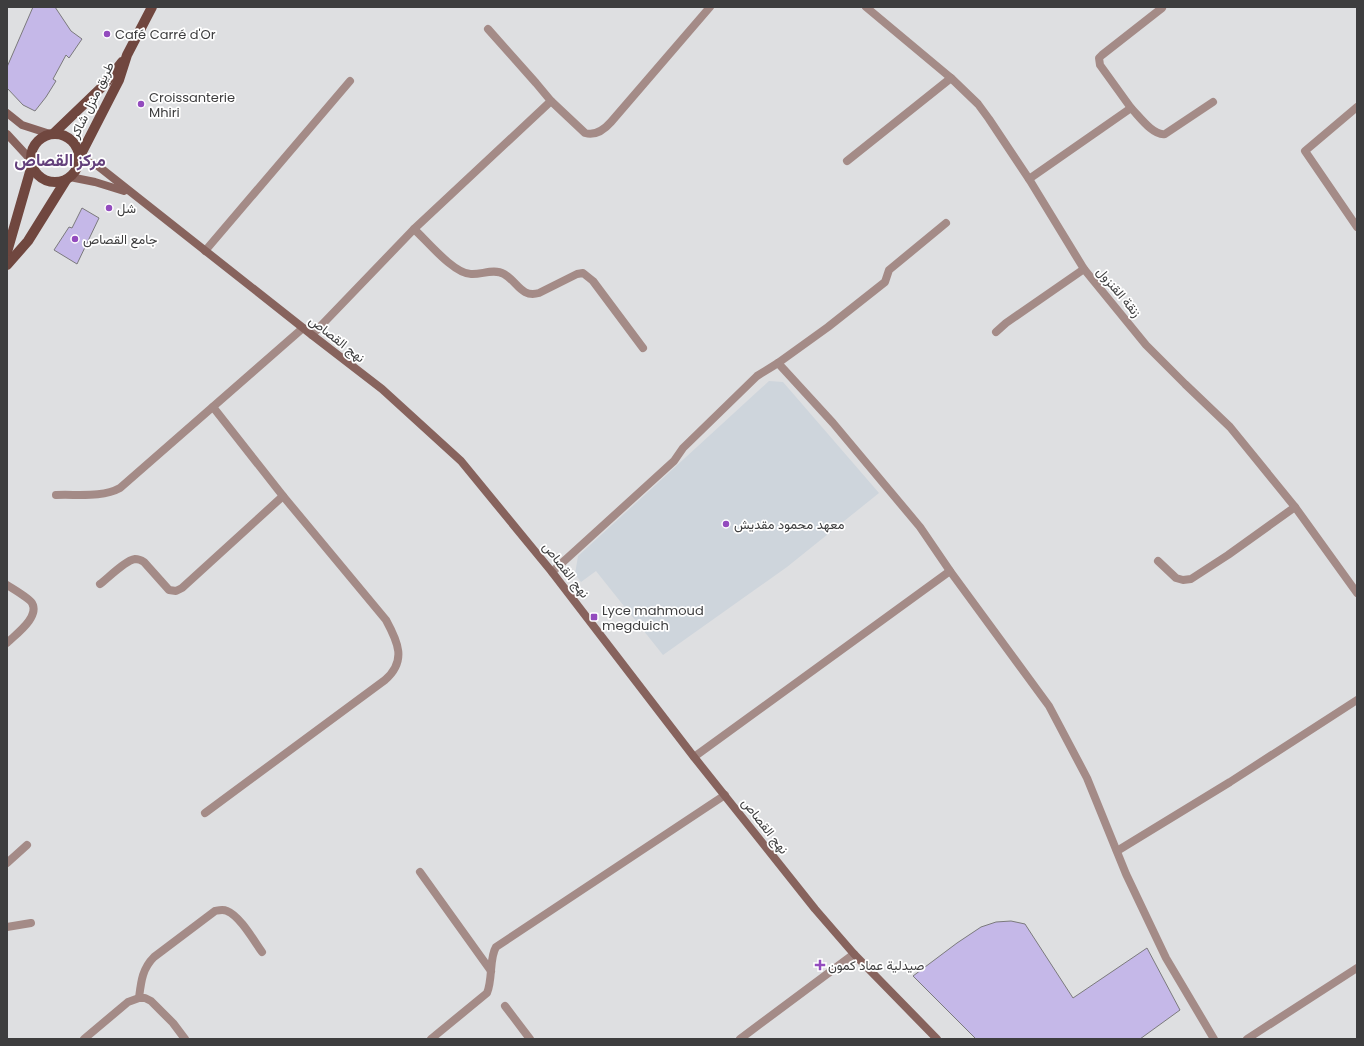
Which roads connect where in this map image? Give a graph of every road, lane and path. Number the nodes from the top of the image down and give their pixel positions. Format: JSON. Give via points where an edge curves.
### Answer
{"nodes":[{"id":1,"x":152,"y":7,"type":"edge"},
{"id":2,"x":710,"y":7,"type":"edge"},
{"id":3,"x":866,"y":7,"type":"edge"},
{"id":4,"x":1162,"y":8,"type":"dead end"},
{"id":5,"x":488,"y":29,"type":"dead end"},
{"id":6,"x":127,"y":55,"type":"junction"},
{"id":7,"x":951,"y":78,"type":"junction"},
{"id":8,"x":350,"y":81,"type":"dead end"},
{"id":9,"x":551,"y":101,"type":"junction"},
{"id":10,"x":1213,"y":102,"type":"dead end"},
{"id":11,"x":1357,"y":107,"type":"edge"},
{"id":12,"x":1131,"y":108,"type":"junction"},
{"id":13,"x":7,"y":113,"type":"edge"},
{"id":14,"x":52,"y":133,"type":"junction"},
{"id":15,"x":7,"y":134,"type":"edge"},
{"id":16,"x":80,"y":157,"type":"junction"},
{"id":17,"x":847,"y":161,"type":"dead end"},
{"id":18,"x":31,"y":162,"type":"junction"},
{"id":19,"x":1029,"y":178,"type":"junction"},
{"id":20,"x":68,"y":179,"type":"junction"},
{"id":21,"x":132,"y":194,"type":"junction"},
{"id":22,"x":946,"y":223,"type":"dead end"},
{"id":23,"x":1357,"y":227,"type":"edge"},
{"id":24,"x":414,"y":229,"type":"junction"},
{"id":25,"x":205,"y":251,"type":"junction"},
{"id":26,"x":7,"y":252,"type":"edge"},
{"id":27,"x":7,"y":266,"type":"edge"},
{"id":28,"x":1084,"y":270,"type":"junction"},
{"id":29,"x":303,"y":328,"type":"junction"},
{"id":30,"x":996,"y":332,"type":"dead end"},
{"id":31,"x":312,"y":335,"type":"junction"},
{"id":32,"x":643,"y":348,"type":"dead end"},
{"id":33,"x":778,"y":363,"type":"junction"},
{"id":34,"x":212,"y":408,"type":"junction"},
{"id":35,"x":56,"y":495,"type":"dead end"},
{"id":36,"x":283,"y":496,"type":"junction"},
{"id":37,"x":1295,"y":507,"type":"junction"},
{"id":38,"x":1158,"y":561,"type":"dead end"},
{"id":39,"x":950,"y":571,"type":"junction"},
{"id":40,"x":552,"y":572,"type":"junction"},
{"id":41,"x":100,"y":584,"type":"dead end"},
{"id":42,"x":7,"y":585,"type":"edge"},
{"id":43,"x":1355,"y":588,"type":"edge"},
{"id":44,"x":7,"y":643,"type":"edge"},
{"id":45,"x":1357,"y":700,"type":"edge"},
{"id":46,"x":694,"y":757,"type":"junction"},
{"id":47,"x":725,"y":795,"type":"junction"},
{"id":48,"x":205,"y":813,"type":"dead end"},
{"id":49,"x":27,"y":845,"type":"dead end"},
{"id":50,"x":1117,"y":851,"type":"junction"},
{"id":51,"x":7,"y":863,"type":"edge"},
{"id":52,"x":420,"y":872,"type":"dead end"},
{"id":53,"x":31,"y":923,"type":"dead end"},
{"id":54,"x":7,"y":927,"type":"edge"},
{"id":55,"x":262,"y":952,"type":"dead end"},
{"id":56,"x":854,"y":954,"type":"junction"},
{"id":57,"x":1357,"y":968,"type":"edge"},
{"id":58,"x":492,"y":971,"type":"junction"},
{"id":59,"x":139,"y":998,"type":"junction"},
{"id":60,"x":505,"y":1006,"type":"dead end"},
{"id":61,"x":84,"y":1039,"type":"edge"},
{"id":62,"x":185,"y":1039,"type":"edge"},
{"id":63,"x":431,"y":1039,"type":"edge"},
{"id":64,"x":530,"y":1039,"type":"edge"},
{"id":65,"x":740,"y":1039,"type":"edge"},
{"id":66,"x":937,"y":1039,"type":"edge"},
{"id":67,"x":1214,"y":1039,"type":"edge"},
{"id":68,"x":1247,"y":1039,"type":"edge"}],
"edges":[{"from":1,"to":6,"type":"main road","name":"طريق منزل شاكر"},
{"from":2,"to":9,"type":"street","via":[[602,130],[585,133]]},
{"from":3,"to":7,"type":"street","name":"زنقة القنزول"},
{"from":4,"to":12,"type":"street","via":[[1099,58],[1100,65]]},
{"from":5,"to":9,"type":"street"},
{"from":6,"to":14,"type":"main road","name":"طريق منزل شاكر","via":[[104,85]]},
{"from":6,"to":16,"type":"main road","name":"طريق منزل شاكر","via":[[119,80]]},
{"from":7,"to":17,"type":"street"},
{"from":7,"to":19,"type":"street","name":"زنقة القنزول","via":[[978,104]]},
{"from":8,"to":25,"type":"street"},
{"from":9,"to":24,"type":"street"},
{"from":10,"to":12,"type":"street","via":[[1165,134],[1155,133]]},
{"from":11,"to":23,"type":"street","via":[[1305,151]]},
{"from":12,"to":19,"type":"street"},
{"from":13,"to":14,"type":"street","via":[[22,125]]},
{"from":14,"to":16,"type":"main road","via":[[61,134],[74,142]]},
{"from":14,"to":18,"type":"main road","via":[[33,146]]},
{"from":15,"to":18,"type":"street"},
{"from":16,"to":20,"type":"main road","via":[[78,167]]},
{"from":16,"to":21,"type":"street","name":"نهج القصاص","via":[[98,166]]},
{"from":18,"to":20,"type":"main road","via":[[35,171],[46,181]]},
{"from":18,"to":26,"type":"main road"},
{"from":19,"to":28,"type":"street","name":"زنقة القنزول"},
{"from":20,"to":21,"type":"street","name":"نهج القصاص","via":[[95,182]]},
{"from":20,"to":27,"type":"main road","via":[[28,241]]},
{"from":21,"to":25,"type":"street","name":"نهج القصاص"},
{"from":22,"to":33,"type":"street","via":[[890,270],[885,282]]},
{"from":24,"to":31,"type":"street"},
{"from":24,"to":32,"type":"street","via":[[458,270],[471,275],[503,273],[527,293],[539,293],[582,273],[593,281]]},
{"from":25,"to":29,"type":"street","name":"نهج القصاص"},
{"from":28,"to":30,"type":"street","via":[[1006,322]]},
{"from":28,"to":37,"type":"street","name":"زنقة القنزول","via":[[1146,344],[1230,427]]},
{"from":29,"to":31,"type":"street","name":"نهج القصاص"},
{"from":29,"to":34,"type":"street"},
{"from":31,"to":40,"type":"street","name":"نهج القصاص","via":[[382,389],[460,460]]},
{"from":33,"to":39,"type":"street","via":[[920,527]]},
{"from":33,"to":40,"type":"street","via":[[757,376],[683,448],[674,461]]},
{"from":34,"to":35,"type":"street","via":[[114,492]]},
{"from":34,"to":36,"type":"street"},
{"from":36,"to":41,"type":"street","via":[[176,591],[169,590],[139,559],[129,561]]},
{"from":36,"to":48,"type":"street","via":[[386,620],[395,636],[398,660],[393,672],[385,680]]},
{"from":37,"to":38,"type":"street","via":[[1191,579],[1176,578]]},
{"from":37,"to":43,"type":"street","name":"زنقة القنزول"},
{"from":39,"to":46,"type":"street"},
{"from":39,"to":50,"type":"street","via":[[1049,706],[1087,778]]},
{"from":40,"to":46,"type":"street","name":"نهج القصاص"},
{"from":42,"to":44,"type":"street","via":[[32,602],[34,610],[32,618]]},
{"from":45,"to":50,"type":"street"},
{"from":46,"to":47,"type":"street","name":"نهج القصاص"},
{"from":47,"to":56,"type":"street","name":"نهج القصاص"},
{"from":47,"to":58,"type":"street","via":[[496,947],[493,952]]},
{"from":49,"to":51,"type":"street"},
{"from":50,"to":67,"type":"street","via":[[1166,958]]},
{"from":52,"to":58,"type":"street"},
{"from":53,"to":54,"type":"street"},
{"from":55,"to":59,"type":"street","via":[[236,917],[222,910],[215,911],[147,964],[141,978]]},
{"from":56,"to":65,"type":"street"},
{"from":56,"to":66,"type":"street","name":"نهج القصاص"},
{"from":57,"to":68,"type":"street"},
{"from":58,"to":63,"type":"street","via":[[487,993]]},
{"from":59,"to":61,"type":"street","via":[[128,1002]]},
{"from":59,"to":62,"type":"street","via":[[151,1001]]},
{"from":60,"to":64,"type":"street"}]}
